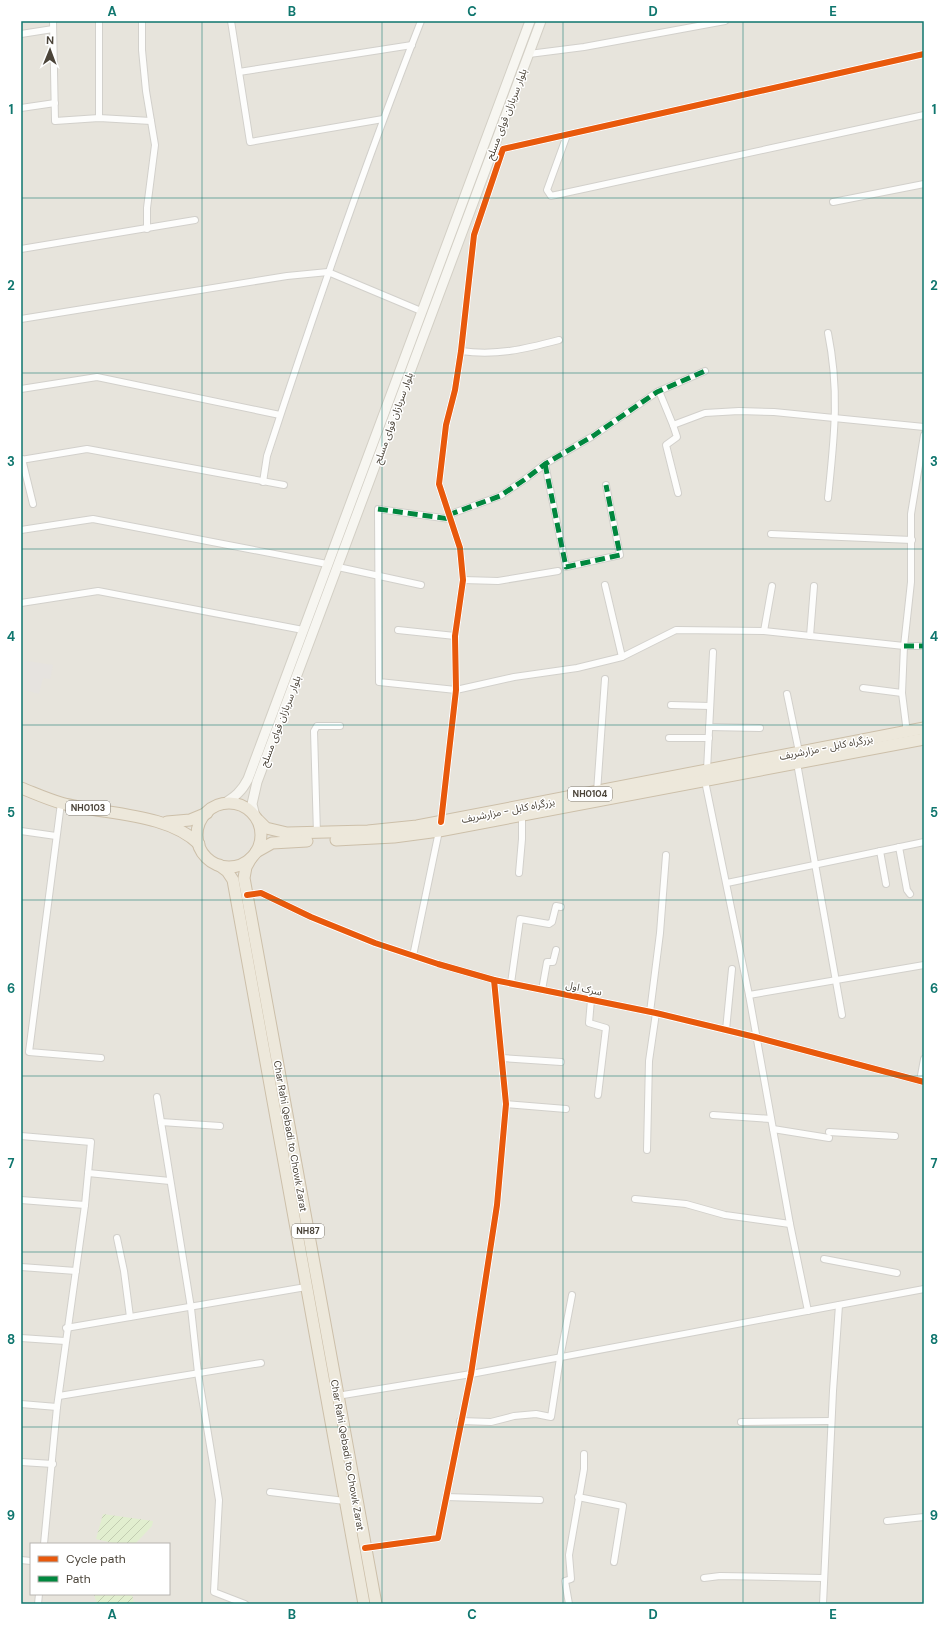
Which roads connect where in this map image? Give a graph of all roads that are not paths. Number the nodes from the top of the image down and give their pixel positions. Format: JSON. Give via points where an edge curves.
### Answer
{"nodes":[{"id":1,"x":53,"y":21,"type":"edge"},
{"id":2,"x":99,"y":21,"type":"edge"},
{"id":3,"x":142,"y":21,"type":"edge"},
{"id":4,"x":231,"y":21,"type":"edge"},
{"id":5,"x":421,"y":21,"type":"edge"},
{"id":6,"x":530,"y":21,"type":"edge"},
{"id":7,"x":541,"y":21,"type":"edge"},
{"id":8,"x":725,"y":21,"type":"edge"},
{"id":9,"x":53,"y":29,"type":"junction"},
{"id":10,"x":21,"y":34,"type":"edge"},
{"id":11,"x":412,"y":45,"type":"junction"},
{"id":12,"x":529,"y":54,"type":"junction"},
{"id":13,"x":924,"y":54,"type":"edge"},
{"id":14,"x":239,"y":72,"type":"junction"},
{"id":15,"x":55,"y":103,"type":"junction"},
{"id":16,"x":21,"y":108,"type":"edge"},
{"id":17,"x":924,"y":115,"type":"edge"},
{"id":18,"x":99,"y":118,"type":"junction"},
{"id":19,"x":383,"y":119,"type":"junction"},
{"id":20,"x":151,"y":121,"type":"junction"},
{"id":21,"x":566,"y":135,"type":"junction"},
{"id":22,"x":924,"y":184,"type":"edge"},
{"id":23,"x":833,"y":202,"type":"dead end"},
{"id":24,"x":195,"y":220,"type":"dead end"},
{"id":25,"x":147,"y":228,"type":"junction"},
{"id":26,"x":21,"y":248,"type":"edge"},
{"id":27,"x":328,"y":272,"type":"junction"},
{"id":28,"x":421,"y":311,"type":"junction"},
{"id":29,"x":21,"y":319,"type":"edge"},
{"id":30,"x":828,"y":333,"type":"dead end"},
{"id":31,"x":559,"y":340,"type":"dead end"},
{"id":32,"x":461,"y":352,"type":"junction"},
{"id":33,"x":705,"y":371,"type":"dead end"},
{"id":34,"x":21,"y":389,"type":"edge"},
{"id":35,"x":659,"y":391,"type":"junction"},
{"id":36,"x":280,"y":415,"type":"junction"},
{"id":37,"x":836,"y":418,"type":"junction"},
{"id":38,"x":673,"y":425,"type":"junction"},
{"id":39,"x":924,"y":427,"type":"edge"},
{"id":40,"x":924,"y":435,"type":"edge"},
{"id":41,"x":22,"y":459,"type":"edge"},
{"id":42,"x":545,"y":464,"type":"junction"},
{"id":43,"x":263,"y":482,"type":"junction"},
{"id":44,"x":284,"y":485,"type":"dead end"},
{"id":45,"x":606,"y":485,"type":"dead end"},
{"id":46,"x":678,"y":493,"type":"dead end"},
{"id":47,"x":828,"y":498,"type":"dead end"},
{"id":48,"x":33,"y":504,"type":"dead end"},
{"id":49,"x":449,"y":517,"type":"junction"},
{"id":50,"x":21,"y":530,"type":"edge"},
{"id":51,"x":771,"y":534,"type":"dead end"},
{"id":52,"x":912,"y":540,"type":"junction"},
{"id":53,"x":327,"y":564,"type":"junction"},
{"id":54,"x":338,"y":567,"type":"junction"},
{"id":55,"x":558,"y":571,"type":"dead end"},
{"id":56,"x":378,"y":574,"type":"junction"},
{"id":57,"x":463,"y":580,"type":"junction"},
{"id":58,"x":421,"y":585,"type":"dead end"},
{"id":59,"x":606,"y":585,"type":"dead end"},
{"id":60,"x":772,"y":586,"type":"dead end"},
{"id":61,"x":814,"y":586,"type":"dead end"},
{"id":62,"x":21,"y":603,"type":"edge"},
{"id":63,"x":303,"y":630,"type":"junction"},
{"id":64,"x":398,"y":630,"type":"dead end"},
{"id":65,"x":764,"y":631,"type":"junction"},
{"id":66,"x":455,"y":636,"type":"junction"},
{"id":67,"x":810,"y":636,"type":"junction"},
{"id":68,"x":904,"y":646,"type":"junction"},
{"id":69,"x":924,"y":646,"type":"edge"},
{"id":70,"x":713,"y":652,"type":"dead end"},
{"id":71,"x":622,"y":657,"type":"junction"},
{"id":72,"x":605,"y":680,"type":"dead end"},
{"id":73,"x":863,"y":688,"type":"dead end"},
{"id":74,"x":456,"y":690,"type":"junction"},
{"id":75,"x":902,"y":693,"type":"junction"},
{"id":76,"x":787,"y":694,"type":"dead end"},
{"id":77,"x":671,"y":705,"type":"dead end"},
{"id":78,"x":710,"y":706,"type":"junction"},
{"id":79,"x":340,"y":726,"type":"dead end"},
{"id":80,"x":709,"y":727,"type":"junction"},
{"id":81,"x":760,"y":728,"type":"dead end"},
{"id":82,"x":924,"y":728,"type":"edge"},
{"id":83,"x":908,"y":737,"type":"junction"},
{"id":84,"x":669,"y":738,"type":"dead end"},
{"id":85,"x":709,"y":738,"type":"junction"},
{"id":86,"x":924,"y":739,"type":"edge"},
{"id":87,"x":798,"y":758,"type":"junction"},
{"id":88,"x":706,"y":776,"type":"junction"},
{"id":89,"x":21,"y":788,"type":"edge"},
{"id":90,"x":597,"y":792,"type":"junction"},
{"id":91,"x":61,"y":803,"type":"junction"},
{"id":92,"x":223,"y":804,"type":"junction"},
{"id":93,"x":207,"y":813,"type":"junction"},
{"id":94,"x":522,"y":816,"type":"junction"},
{"id":95,"x":256,"y":818,"type":"junction"},
{"id":96,"x":156,"y":822,"type":"junction"},
{"id":97,"x":440,"y":827,"type":"junction"},
{"id":98,"x":21,"y":831,"type":"edge"},
{"id":99,"x":317,"y":834,"type":"junction"},
{"id":100,"x":56,"y":836,"type":"junction"},
{"id":101,"x":924,"y":842,"type":"edge"},
{"id":102,"x":199,"y":844,"type":"junction"},
{"id":103,"x":899,"y":847,"type":"junction"},
{"id":104,"x":880,"y":851,"type":"junction"},
{"id":105,"x":254,"y":855,"type":"junction"},
{"id":106,"x":666,"y":855,"type":"dead end"},
{"id":107,"x":815,"y":864,"type":"junction"},
{"id":108,"x":219,"y":865,"type":"junction"},
{"id":109,"x":519,"y":873,"type":"dead end"},
{"id":110,"x":727,"y":883,"type":"junction"},
{"id":111,"x":886,"y":884,"type":"dead end"},
{"id":112,"x":910,"y":894,"type":"dead end"},
{"id":113,"x":247,"y":895,"type":"junction"},
{"id":114,"x":562,"y":907,"type":"dead end"},
{"id":115,"x":556,"y":950,"type":"dead end"},
{"id":116,"x":413,"y":956,"type":"junction"},
{"id":117,"x":924,"y":965,"type":"edge"},
{"id":118,"x":732,"y":969,"type":"dead end"},
{"id":119,"x":494,"y":980,"type":"junction"},
{"id":120,"x":835,"y":980,"type":"junction"},
{"id":121,"x":511,"y":983,"type":"junction"},
{"id":122,"x":542,"y":990,"type":"junction"},
{"id":123,"x":749,"y":995,"type":"junction"},
{"id":124,"x":592,"y":1000,"type":"junction"},
{"id":125,"x":653,"y":1012,"type":"junction"},
{"id":126,"x":842,"y":1015,"type":"dead end"},
{"id":127,"x":726,"y":1030,"type":"junction"},
{"id":128,"x":755,"y":1037,"type":"junction"},
{"id":129,"x":101,"y":1058,"type":"dead end"},
{"id":130,"x":502,"y":1058,"type":"junction"},
{"id":131,"x":924,"y":1058,"type":"edge"},
{"id":132,"x":561,"y":1062,"type":"dead end"},
{"id":133,"x":922,"y":1081,"type":"edge"},
{"id":134,"x":598,"y":1095,"type":"dead end"},
{"id":135,"x":157,"y":1097,"type":"dead end"},
{"id":136,"x":506,"y":1104,"type":"junction"},
{"id":137,"x":566,"y":1109,"type":"dead end"},
{"id":138,"x":713,"y":1115,"type":"dead end"},
{"id":139,"x":771,"y":1119,"type":"junction"},
{"id":140,"x":161,"y":1122,"type":"junction"},
{"id":141,"x":220,"y":1126,"type":"dead end"},
{"id":142,"x":773,"y":1129,"type":"junction"},
{"id":143,"x":21,"y":1136,"type":"edge"},
{"id":144,"x":895,"y":1136,"type":"dead end"},
{"id":145,"x":646,"y":1150,"type":"dead end"},
{"id":146,"x":88,"y":1173,"type":"junction"},
{"id":147,"x":170,"y":1181,"type":"junction"},
{"id":148,"x":635,"y":1199,"type":"dead end"},
{"id":149,"x":21,"y":1200,"type":"edge"},
{"id":150,"x":85,"y":1205,"type":"junction"},
{"id":151,"x":790,"y":1224,"type":"junction"},
{"id":152,"x":117,"y":1238,"type":"dead end"},
{"id":153,"x":824,"y":1259,"type":"dead end"},
{"id":154,"x":21,"y":1267,"type":"edge"},
{"id":155,"x":76,"y":1271,"type":"junction"},
{"id":156,"x":897,"y":1273,"type":"dead end"},
{"id":157,"x":306,"y":1287,"type":"junction"},
{"id":158,"x":924,"y":1289,"type":"edge"},
{"id":159,"x":572,"y":1295,"type":"dead end"},
{"id":160,"x":839,"y":1305,"type":"junction"},
{"id":161,"x":191,"y":1308,"type":"junction"},
{"id":162,"x":808,"y":1311,"type":"junction"},
{"id":163,"x":130,"y":1317,"type":"junction"},
{"id":164,"x":66,"y":1328,"type":"junction"},
{"id":165,"x":21,"y":1338,"type":"edge"},
{"id":166,"x":65,"y":1341,"type":"junction"},
{"id":167,"x":560,"y":1358,"type":"junction"},
{"id":168,"x":261,"y":1363,"type":"dead end"},
{"id":169,"x":198,"y":1373,"type":"junction"},
{"id":170,"x":471,"y":1374,"type":"junction"},
{"id":171,"x":59,"y":1396,"type":"junction"},
{"id":172,"x":332,"y":1397,"type":"junction"},
{"id":173,"x":21,"y":1404,"type":"edge"},
{"id":174,"x":57,"y":1407,"type":"junction"},
{"id":175,"x":460,"y":1421,"type":"junction"},
{"id":176,"x":831,"y":1421,"type":"junction"},
{"id":177,"x":741,"y":1422,"type":"dead end"},
{"id":178,"x":584,"y":1454,"type":"dead end"},
{"id":179,"x":21,"y":1462,"type":"edge"},
{"id":180,"x":53,"y":1464,"type":"junction"},
{"id":181,"x":270,"y":1492,"type":"dead end"},
{"id":182,"x":446,"y":1497,"type":"junction"},
{"id":183,"x":578,"y":1497,"type":"junction"},
{"id":184,"x":345,"y":1500,"type":"junction"},
{"id":185,"x":540,"y":1500,"type":"dead end"},
{"id":186,"x":924,"y":1517,"type":"edge"},
{"id":187,"x":886,"y":1521,"type":"dead end"},
{"id":188,"x":44,"y":1543,"type":"edge"},
{"id":189,"x":365,"y":1548,"type":"junction"},
{"id":190,"x":614,"y":1562,"type":"dead end"},
{"id":191,"x":704,"y":1578,"type":"dead end"},
{"id":192,"x":824,"y":1578,"type":"junction"},
{"id":193,"x":245,"y":1604,"type":"edge"},
{"id":194,"x":364,"y":1604,"type":"edge"},
{"id":195,"x":376,"y":1604,"type":"edge"},
{"id":196,"x":569,"y":1604,"type":"edge"},
{"id":197,"x":823,"y":1604,"type":"edge"}],
"edges":[{"from":1,"to":9,"type":"street"},
{"from":2,"to":18,"type":"street"},
{"from":3,"to":20,"type":"street","via":[[142,50]]},
{"from":4,"to":14,"type":"street"},
{"from":5,"to":11,"type":"street"},
{"from":6,"to":28,"type":"main road","name":"بلوار سربازان قوای مسلح"},
{"from":7,"to":12,"type":"main road","name":"بلوار سربازان قوای مسلح"},
{"from":8,"to":12,"type":"street","via":[[584,47]]},
{"from":9,"to":10,"type":"street"},
{"from":9,"to":15,"type":"street"},
{"from":11,"to":14,"type":"street"},
{"from":11,"to":19,"type":"street"},
{"from":12,"to":54,"type":"main road","name":"بلوار سربازان قوای مسلح"},
{"from":13,"to":21,"type":"street"},
{"from":14,"to":19,"type":"street","via":[[250,142]]},
{"from":15,"to":16,"type":"street"},
{"from":15,"to":18,"type":"street","via":[[55,121]]},
{"from":17,"to":21,"type":"street","via":[[551,196],[547,190]]},
{"from":18,"to":20,"type":"street"},
{"from":19,"to":27,"type":"street"},
{"from":20,"to":25,"type":"street","via":[[155,145]]},
{"from":21,"to":32,"type":"street","via":[[503,149],[474,235]]},
{"from":22,"to":23,"type":"street"},
{"from":24,"to":25,"type":"street"},
{"from":25,"to":26,"type":"street"},
{"from":27,"to":28,"type":"street"},
{"from":27,"to":29,"type":"street","via":[[287,276]]},
{"from":27,"to":36,"type":"street"},
{"from":28,"to":53,"type":"main road","name":"بلوار سربازان قوای مسلح"},
{"from":30,"to":37,"type":"street","via":[[834,364]]},
{"from":31,"to":32,"type":"street","via":[[516,352]]},
{"from":32,"to":49,"type":"street","via":[[446,425],[439,484]]},
{"from":33,"to":35,"type":"street"},
{"from":34,"to":36,"type":"street","via":[[97,377]]},
{"from":35,"to":38,"type":"street"},
{"from":35,"to":42,"type":"street","via":[[593,436]]},
{"from":36,"to":43,"type":"street","via":[[267,456]]},
{"from":37,"to":38,"type":"street","via":[[774,412],[721,411],[705,413]]},
{"from":37,"to":39,"type":"street"},
{"from":37,"to":47,"type":"street"},
{"from":38,"to":46,"type":"street","via":[[677,437],[666,445]]},
{"from":40,"to":52,"type":"street","via":[[912,514]]},
{"from":41,"to":43,"type":"street","via":[[87,449]]},
{"from":41,"to":48,"type":"street"},
{"from":42,"to":45,"type":"street","via":[[566,567],[620,555]]},
{"from":42,"to":49,"type":"street","via":[[500,496]]},
{"from":43,"to":44,"type":"street"},
{"from":49,"to":56,"type":"street","via":[[378,509]]},
{"from":49,"to":57,"type":"street","via":[[460,548]]},
{"from":50,"to":53,"type":"street","via":[[93,519]]},
{"from":51,"to":52,"type":"street"},
{"from":52,"to":68,"type":"street","via":[[911,582]]},
{"from":53,"to":63,"type":"main road","name":"بلوار سربازان قوای مسلح"},
{"from":54,"to":56,"type":"street"},
{"from":54,"to":95,"type":"main road","name":"بلوار سربازان قوای مسلح","via":[[253,794],[252,804]]},
{"from":55,"to":57,"type":"street","via":[[498,581]]},
{"from":56,"to":58,"type":"street"},
{"from":56,"to":74,"type":"street","via":[[379,682]]},
{"from":57,"to":66,"type":"street"},
{"from":59,"to":71,"type":"street"},
{"from":60,"to":65,"type":"street"},
{"from":61,"to":67,"type":"street"},
{"from":62,"to":63,"type":"street","via":[[98,591]]},
{"from":63,"to":92,"type":"main road","name":"بلوار سربازان قوای مسلح","via":[[248,779],[242,790]]},
{"from":64,"to":66,"type":"street"},
{"from":65,"to":67,"type":"street"},
{"from":65,"to":71,"type":"street","via":[[676,630]]},
{"from":66,"to":74,"type":"street"},
{"from":67,"to":68,"type":"street"},
{"from":68,"to":69,"type":"street"},
{"from":68,"to":75,"type":"street"},
{"from":70,"to":78,"type":"street"},
{"from":71,"to":74,"type":"street","via":[[577,668],[514,677]]},
{"from":72,"to":90,"type":"street"},
{"from":73,"to":75,"type":"street"},
{"from":74,"to":97,"type":"street"},
{"from":75,"to":83,"type":"street"},
{"from":76,"to":87,"type":"street"},
{"from":77,"to":78,"type":"street"},
{"from":78,"to":80,"type":"street"},
{"from":79,"to":99,"type":"street","via":[[317,726],[314,731]]},
{"from":80,"to":81,"type":"street"},
{"from":80,"to":85,"type":"street"},
{"from":82,"to":83,"type":"highway","name":"بزرگراه کابل - مزارشریف","number":"NH0104"},
{"from":83,"to":86,"type":"highway","name":"بزرگراه کابل - مزارشریف","number":"NH0104"},
{"from":83,"to":87,"type":"highway","name":"بزرگراه کابل - مزارشریف","number":"NH0104"},
{"from":84,"to":85,"type":"street"},
{"from":85,"to":88,"type":"street"},
{"from":87,"to":88,"type":"highway","name":"بزرگراه کابل - مزارشریف","number":"NH0104"},
{"from":87,"to":107,"type":"street"},
{"from":88,"to":90,"type":"highway","name":"بزرگراه کابل - مزارشریف","number":"NH0104"},
{"from":88,"to":94,"type":"highway","name":"بزرگراه کابل - مزارشریف","number":"NH0104"},
{"from":88,"to":110,"type":"street"},
{"from":89,"to":91,"type":"highway","number":"NH0103"},
{"from":90,"to":97,"type":"highway","name":"بزرگراه کابل - مزارشریف","number":"NH0104"},
{"from":91,"to":96,"type":"highway","number":"NH0103"},
{"from":91,"to":100,"type":"street"},
{"from":92,"to":93,"type":"highway"},
{"from":92,"to":95,"type":"highway","via":[[241,805]]},
{"from":93,"to":96,"type":"highway","number":"NH0103","via":[[179,822]]},
{"from":93,"to":102,"type":"highway","via":[[198,827]]},
{"from":94,"to":97,"type":"highway","name":"بزرگراه کابل - مزارشریف","number":"NH0104"},
{"from":94,"to":109,"type":"street"},
{"from":95,"to":99,"type":"highway","name":"بزرگراه کابل - مزارشریف","number":"NH0104","via":[[266,828],[276,832]]},
{"from":95,"to":105,"type":"highway","via":[[261,836]]},
{"from":96,"to":102,"type":"highway","number":"NH0103","via":[[189,834]]},
{"from":97,"to":99,"type":"highway","name":"بزرگراه کابل - مزارشریف","number":"NH0104"},
{"from":97,"to":105,"type":"highway","name":"بزرگراه کابل - مزارشریف","number":"NH0104","via":[[375,839],[272,843]]},
{"from":97,"to":116,"type":"street"},
{"from":98,"to":100,"type":"street"},
{"from":100,"to":129,"type":"street","via":[[29,1052]]},
{"from":101,"to":103,"type":"street"},
{"from":102,"to":108,"type":"highway","via":[[207,857]]},
{"from":103,"to":104,"type":"street"},
{"from":103,"to":112,"type":"street","via":[[907,890]]},
{"from":104,"to":107,"type":"street"},
{"from":104,"to":111,"type":"street"},
{"from":105,"to":108,"type":"highway","via":[[236,866]]},
{"from":105,"to":113,"type":"highway","name":"Char Rahi Qebadi to Chowk Zarat","number":"NH87","via":[[246,868],[244,878]]},
{"from":106,"to":125,"type":"street"},
{"from":107,"to":110,"type":"street"},
{"from":107,"to":120,"type":"street"},
{"from":108,"to":157,"type":"highway","name":"Char Rahi Qebadi to Chowk Zarat","number":"NH87","via":[[227,871],[232,880]]},
{"from":110,"to":123,"type":"street"},
{"from":113,"to":116,"type":"street","name":"سرک اول","via":[[261,893],[311,917]]},
{"from":113,"to":172,"type":"highway","name":"Char Rahi Qebadi to Chowk Zarat","number":"NH87"},
{"from":114,"to":121,"type":"street","via":[[556,906],[552,922],[548,924],[520,919]]},
{"from":115,"to":122,"type":"street","via":[[553,962],[547,962]]},
{"from":116,"to":119,"type":"street","name":"سرک اول"},
{"from":117,"to":120,"type":"street"},
{"from":118,"to":127,"type":"street"},
{"from":119,"to":121,"type":"street","name":"سرک اول"},
{"from":119,"to":130,"type":"street"},
{"from":120,"to":123,"type":"street"},
{"from":120,"to":126,"type":"street"},
{"from":121,"to":122,"type":"street","name":"سرک اول"},
{"from":122,"to":124,"type":"street","name":"سرک اول"},
{"from":123,"to":128,"type":"street"},
{"from":124,"to":125,"type":"street","name":"سرک اول"},
{"from":124,"to":134,"type":"street","via":[[589,1023],[606,1028]]},
{"from":125,"to":127,"type":"street","name":"سرک اول"},
{"from":125,"to":145,"type":"street"},
{"from":127,"to":128,"type":"street","name":"سرک اول"},
{"from":128,"to":133,"type":"street","name":"سرک اول"},
{"from":128,"to":139,"type":"street"},
{"from":130,"to":132,"type":"street"},
{"from":130,"to":136,"type":"street"},
{"from":131,"to":133,"type":"street"},
{"from":135,"to":140,"type":"street"},
{"from":136,"to":137,"type":"street"},
{"from":136,"to":170,"type":"street","via":[[497,1205]]},
{"from":138,"to":139,"type":"street"},
{"from":139,"to":142,"type":"street"},
{"from":140,"to":141,"type":"street"},
{"from":140,"to":147,"type":"street"},
{"from":142,"to":144,"type":"street","via":[[829,1135]]},
{"from":142,"to":151,"type":"street"},
{"from":143,"to":146,"type":"street","via":[[91,1142]]},
{"from":146,"to":147,"type":"street"},
{"from":146,"to":150,"type":"street"},
{"from":147,"to":161,"type":"street"},
{"from":148,"to":151,"type":"street","via":[[686,1204],[724,1214]]},
{"from":149,"to":150,"type":"street"},
{"from":150,"to":155,"type":"street"},
{"from":151,"to":162,"type":"street"},
{"from":152,"to":163,"type":"street"},
{"from":153,"to":156,"type":"street"},
{"from":154,"to":155,"type":"street"},
{"from":155,"to":164,"type":"street"},
{"from":157,"to":161,"type":"street"},
{"from":157,"to":172,"type":"highway","name":"Char Rahi Qebadi to Chowk Zarat","number":"NH87"},
{"from":158,"to":160,"type":"street"},
{"from":159,"to":167,"type":"street"},
{"from":160,"to":162,"type":"street"},
{"from":160,"to":176,"type":"street"},
{"from":161,"to":163,"type":"street"},
{"from":161,"to":169,"type":"street"},
{"from":162,"to":167,"type":"street"},
{"from":163,"to":164,"type":"street"},
{"from":164,"to":166,"type":"street"},
{"from":165,"to":166,"type":"street"},
{"from":166,"to":171,"type":"street"},
{"from":167,"to":170,"type":"street"},
{"from":167,"to":175,"type":"street","via":[[551,1417],[529,1415],[491,1422]]},
{"from":168,"to":169,"type":"street"},
{"from":169,"to":171,"type":"street"},
{"from":169,"to":193,"type":"street","via":[[219,1500],[214,1592]]},
{"from":170,"to":172,"type":"street"},
{"from":170,"to":175,"type":"street"},
{"from":171,"to":174,"type":"street"},
{"from":172,"to":184,"type":"highway","name":"Char Rahi Qebadi to Chowk Zarat","number":"NH87"},
{"from":172,"to":189,"type":"highway","name":"Char Rahi Qebadi to Chowk Zarat","number":"NH87"},
{"from":173,"to":174,"type":"street"},
{"from":174,"to":180,"type":"street"},
{"from":175,"to":182,"type":"street"},
{"from":176,"to":177,"type":"street"},
{"from":176,"to":192,"type":"street"},
{"from":178,"to":183,"type":"street","via":[[584,1469]]},
{"from":179,"to":180,"type":"street"},
{"from":180,"to":188,"type":"street"},
{"from":181,"to":184,"type":"street"},
{"from":182,"to":185,"type":"street"},
{"from":182,"to":189,"type":"street","via":[[438,1538]]},
{"from":183,"to":190,"type":"street","via":[[622,1506]]},
{"from":183,"to":196,"type":"street","via":[[569,1555],[571,1579],[565,1581]]},
{"from":184,"to":194,"type":"highway","name":"Char Rahi Qebadi to Chowk Zarat","number":"NH87"},
{"from":186,"to":187,"type":"street"},
{"from":189,"to":195,"type":"highway","name":"Char Rahi Qebadi to Chowk Zarat","number":"NH87"},
{"from":191,"to":192,"type":"street"},
{"from":192,"to":197,"type":"street"}]}
